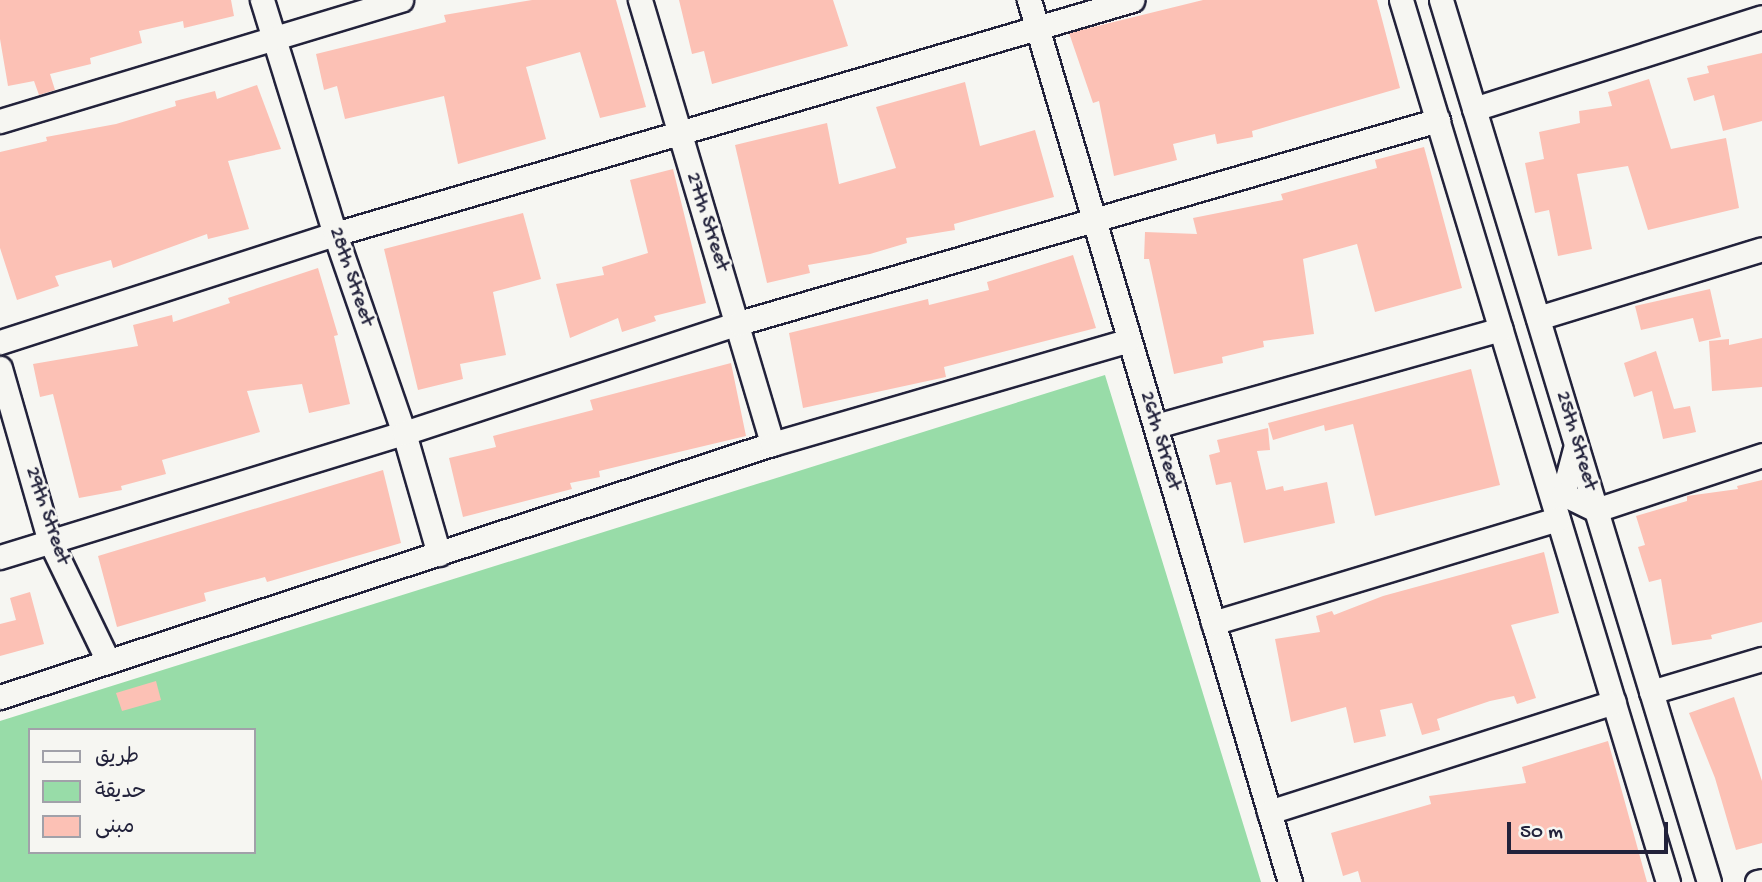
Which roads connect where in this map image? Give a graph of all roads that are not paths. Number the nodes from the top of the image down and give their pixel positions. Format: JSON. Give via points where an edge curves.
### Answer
{"nodes":[{"id":1,"x":262,"y":0,"type":"edge"},
{"id":2,"x":401,"y":0,"type":"edge"},
{"id":3,"x":640,"y":0,"type":"edge"},
{"id":4,"x":1029,"y":0,"type":"edge"},
{"id":5,"x":1132,"y":0,"type":"edge"},
{"id":6,"x":1401,"y":0,"type":"edge"},
{"id":7,"x":1441,"y":0,"type":"edge"},
{"id":8,"x":1762,"y":17,"type":"edge"},
{"id":9,"x":1038,"y":28,"type":"junction"},
{"id":10,"x":274,"y":39,"type":"junction"},
{"id":11,"x":1474,"y":109,"type":"junction"},
{"id":12,"x":1437,"y":120,"type":"junction"},
{"id":13,"x":0,"y":121,"type":"edge"},
{"id":14,"x":678,"y":134,"type":"junction"},
{"id":15,"x":1095,"y":222,"type":"junction"},
{"id":16,"x":335,"y":234,"type":"junction"},
{"id":17,"x":1762,"y":249,"type":"edge"},
{"id":18,"x":1538,"y":318,"type":"junction"},
{"id":19,"x":739,"y":323,"type":"junction"},
{"id":20,"x":1501,"y":329,"type":"junction"},
{"id":21,"x":1127,"y":341,"type":"junction"},
{"id":22,"x":0,"y":342,"type":"edge"},
{"id":23,"x":0,"y":368,"type":"edge"},
{"id":24,"x":1156,"y":426,"type":"junction"},
{"id":25,"x":404,"y":433,"type":"junction"},
{"id":26,"x":772,"y":444,"type":"junction"},
{"id":27,"x":1762,"y":455,"type":"edge"},
{"id":28,"x":1596,"y":509,"type":"junction"},
{"id":29,"x":1558,"y":519,"type":"junction"},
{"id":30,"x":49,"y":539,"type":"junction"},
{"id":31,"x":439,"y":554,"type":"junction"},
{"id":32,"x":0,"y":557,"type":"edge"},
{"id":33,"x":1213,"y":624,"type":"junction"},
{"id":34,"x":107,"y":659,"type":"junction"},
{"id":35,"x":1762,"y":659,"type":"edge"},
{"id":36,"x":1651,"y":691,"type":"junction"},
{"id":37,"x":0,"y":697,"type":"edge"},
{"id":38,"x":1614,"y":702,"type":"junction"},
{"id":39,"x":1269,"y":812,"type":"junction"},
{"id":40,"x":1290,"y":882,"type":"edge"},
{"id":41,"x":1668,"y":882,"type":"edge"},
{"id":42,"x":1709,"y":882,"type":"edge"}],
"edges":[{"from":1,"to":10,"type":"street","name":"28th Street"},
{"from":2,"to":10,"type":"street"},
{"from":3,"to":14,"type":"street","name":"27th Street"},
{"from":4,"to":9,"type":"street","name":"26th Street"},
{"from":5,"to":9,"type":"street"},
{"from":6,"to":12,"type":"street","name":"25th Street"},
{"from":7,"to":11,"type":"street","name":"25th Street"},
{"from":8,"to":11,"type":"street"},
{"from":9,"to":14,"type":"street"},
{"from":9,"to":15,"type":"street","name":"26th Street"},
{"from":10,"to":13,"type":"street"},
{"from":10,"to":16,"type":"street","name":"28th Street"},
{"from":11,"to":18,"type":"street","name":"25th Street"},
{"from":12,"to":15,"type":"street"},
{"from":12,"to":20,"type":"street","name":"25th Street"},
{"from":14,"to":16,"type":"street"},
{"from":14,"to":19,"type":"street","name":"27th Street"},
{"from":15,"to":19,"type":"street"},
{"from":15,"to":21,"type":"street","name":"26th Street"},
{"from":16,"to":22,"type":"street"},
{"from":16,"to":25,"type":"street","name":"28th Street"},
{"from":17,"to":18,"type":"street"},
{"from":18,"to":28,"type":"street","name":"25th Street"},
{"from":19,"to":25,"type":"street"},
{"from":19,"to":26,"type":"street","name":"27th Street"},
{"from":20,"to":24,"type":"street"},
{"from":20,"to":29,"type":"street","name":"25th Street"},
{"from":21,"to":24,"type":"street","name":"26th Street"},
{"from":21,"to":26,"type":"street"},
{"from":23,"to":30,"type":"street","name":"29th Street"},
{"from":24,"to":33,"type":"street","name":"26th Street"},
{"from":25,"to":30,"type":"street"},
{"from":25,"to":31,"type":"street","name":"28th Street"},
{"from":26,"to":31,"type":"street"},
{"from":27,"to":28,"type":"street"},
{"from":28,"to":36,"type":"street","name":"25th Street"},
{"from":29,"to":33,"type":"street"},
{"from":29,"to":38,"type":"street","name":"25th Street"},
{"from":30,"to":32,"type":"street"},
{"from":30,"to":34,"type":"street","name":"29th Street"},
{"from":31,"to":34,"type":"street"},
{"from":33,"to":39,"type":"street","name":"26th Street"},
{"from":34,"to":37,"type":"street"},
{"from":35,"to":36,"type":"street"},
{"from":36,"to":42,"type":"street","name":"25th Street"},
{"from":38,"to":39,"type":"street"},
{"from":38,"to":41,"type":"street","name":"25th Street"},
{"from":39,"to":40,"type":"street","name":"26th Street"}]}
